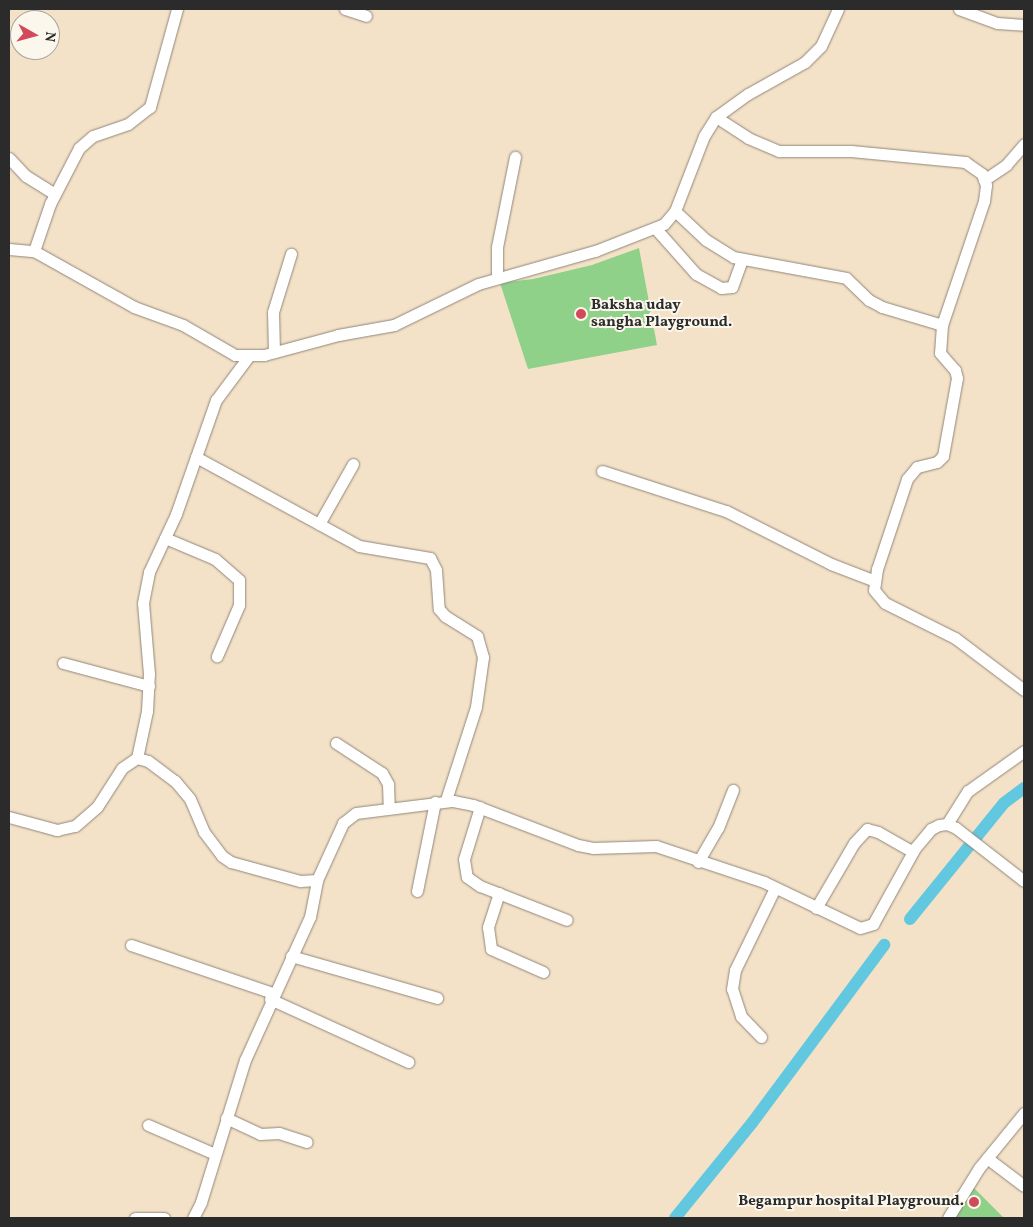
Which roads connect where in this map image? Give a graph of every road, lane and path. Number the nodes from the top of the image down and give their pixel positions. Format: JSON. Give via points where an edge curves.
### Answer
{"nodes":[{"id":1,"x":177,"y":9,"type":"edge"},
{"id":2,"x":346,"y":9,"type":"edge"},
{"id":3,"x":838,"y":9,"type":"edge"},
{"id":4,"x":959,"y":9,"type":"edge"},
{"id":5,"x":366,"y":16,"type":"dead end"},
{"id":6,"x":1024,"y":25,"type":"edge"},
{"id":7,"x":716,"y":117,"type":"junction"},
{"id":8,"x":1024,"y":144,"type":"edge"},
{"id":9,"x":515,"y":157,"type":"dead end"},
{"id":10,"x":9,"y":158,"type":"edge"},
{"id":11,"x":984,"y":180,"type":"junction"},
{"id":12,"x":55,"y":194,"type":"junction"},
{"id":13,"x":675,"y":211,"type":"junction"},
{"id":14,"x":656,"y":229,"type":"junction"},
{"id":15,"x":9,"y":249,"type":"edge"},
{"id":16,"x":34,"y":251,"type":"junction"},
{"id":17,"x":291,"y":254,"type":"dead end"},
{"id":18,"x":742,"y":260,"type":"junction"},
{"id":19,"x":497,"y":278,"type":"junction"},
{"id":20,"x":942,"y":325,"type":"junction"},
{"id":21,"x":274,"y":352,"type":"junction"},
{"id":22,"x":248,"y":357,"type":"junction"},
{"id":23,"x":196,"y":457,"type":"junction"},
{"id":24,"x":352,"y":464,"type":"dead end"},
{"id":25,"x":602,"y":471,"type":"dead end"},
{"id":26,"x":319,"y":524,"type":"junction"},
{"id":27,"x":165,"y":538,"type":"junction"},
{"id":28,"x":875,"y":581,"type":"junction"},
{"id":29,"x":217,"y":656,"type":"dead end"},
{"id":30,"x":63,"y":663,"type":"dead end"},
{"id":31,"x":149,"y":686,"type":"junction"},
{"id":32,"x":1024,"y":690,"type":"edge"},
{"id":33,"x":336,"y":743,"type":"dead end"},
{"id":34,"x":1024,"y":751,"type":"edge"},
{"id":35,"x":137,"y":758,"type":"junction"},
{"id":36,"x":733,"y":790,"type":"dead end"},
{"id":37,"x":440,"y":801,"type":"junction"},
{"id":38,"x":480,"y":807,"type":"junction"},
{"id":39,"x":389,"y":808,"type":"junction"},
{"id":40,"x":9,"y":817,"type":"edge"},
{"id":41,"x":952,"y":826,"type":"junction"},
{"id":42,"x":913,"y":852,"type":"junction"},
{"id":43,"x":698,"y":862,"type":"junction"},
{"id":44,"x":317,"y":880,"type":"junction"},
{"id":45,"x":1024,"y":881,"type":"edge"},
{"id":46,"x":775,"y":888,"type":"junction"},
{"id":47,"x":417,"y":891,"type":"dead end"},
{"id":48,"x":499,"y":893,"type":"junction"},
{"id":49,"x":816,"y":908,"type":"junction"},
{"id":50,"x":567,"y":920,"type":"dead end"},
{"id":51,"x":131,"y":945,"type":"dead end"},
{"id":52,"x":292,"y":956,"type":"junction"},
{"id":53,"x":543,"y":972,"type":"dead end"},
{"id":54,"x":272,"y":996,"type":"junction"},
{"id":55,"x":437,"y":998,"type":"dead end"},
{"id":56,"x":761,"y":1037,"type":"dead end"},
{"id":57,"x":408,"y":1062,"type":"dead end"},
{"id":58,"x":1023,"y":1116,"type":"edge"},
{"id":59,"x":226,"y":1118,"type":"junction"},
{"id":60,"x":148,"y":1125,"type":"dead end"},
{"id":61,"x":307,"y":1142,"type":"dead end"},
{"id":62,"x":215,"y":1154,"type":"junction"},
{"id":63,"x":987,"y":1158,"type":"junction"},
{"id":64,"x":1024,"y":1186,"type":"edge"},
{"id":65,"x":135,"y":1218,"type":"edge"},
{"id":66,"x":164,"y":1218,"type":"edge"},
{"id":67,"x":192,"y":1218,"type":"edge"},
{"id":68,"x":948,"y":1218,"type":"edge"}],
"edges":[{"from":1,"to":12,"type":"street","via":[[150,107],[128,124],[87,140],[73,157]]},
{"from":2,"to":5,"type":"street"},
{"from":3,"to":7,"type":"street","via":[[821,46],[805,62],[748,94]]},
{"from":4,"to":6,"type":"street","via":[[997,22]]},
{"from":7,"to":11,"type":"street","via":[[748,138],[779,150],[851,151],[965,162],[974,166]]},
{"from":7,"to":13,"type":"street","via":[[704,136]]},
{"from":8,"to":11,"type":"street","via":[[1006,165]]},
{"from":9,"to":19,"type":"street","via":[[497,247]]},
{"from":10,"to":12,"type":"street","via":[[26,176]]},
{"from":11,"to":20,"type":"street","via":[[984,201],[974,237]]},
{"from":12,"to":16,"type":"street"},
{"from":13,"to":14,"type":"street"},
{"from":13,"to":18,"type":"street","via":[[706,240]]},
{"from":14,"to":18,"type":"street","via":[[696,274],[721,288],[732,287]]},
{"from":14,"to":19,"type":"street","via":[[531,271]]},
{"from":15,"to":16,"type":"street"},
{"from":16,"to":22,"type":"street","via":[[134,307],[183,325],[224,352]]},
{"from":17,"to":21,"type":"street","via":[[273,312]]},
{"from":18,"to":20,"type":"street","via":[[846,278],[869,300],[882,307]]},
{"from":19,"to":21,"type":"street","via":[[394,325],[338,335]]},
{"from":20,"to":28,"type":"street","via":[[940,353],[958,378],[943,456],[937,462],[918,467],[907,479]]},
{"from":21,"to":22,"type":"street"},
{"from":22,"to":23,"type":"street","via":[[216,400]]},
{"from":23,"to":26,"type":"street"},
{"from":23,"to":27,"type":"street"},
{"from":24,"to":26,"type":"street"},
{"from":25,"to":28,"type":"street","via":[[726,511],[831,564]]},
{"from":26,"to":37,"type":"street","via":[[359,546],[430,558],[436,570],[439,609],[480,640],[484,657],[480,690]]},
{"from":27,"to":29,"type":"street","via":[[215,559],[239,580],[239,605]]},
{"from":27,"to":31,"type":"street","via":[[149,572],[143,603]]},
{"from":28,"to":32,"type":"street","via":[[874,590],[885,603],[955,638]]},
{"from":30,"to":31,"type":"street"},
{"from":31,"to":35,"type":"street"},
{"from":33,"to":39,"type":"street","via":[[382,773],[388,784]]},
{"from":34,"to":41,"type":"street","via":[[968,791]]},
{"from":35,"to":40,"type":"street","via":[[122,768],[97,807],[75,826],[57,830]]},
{"from":35,"to":44,"type":"street","via":[[175,781],[190,799],[204,832],[222,856],[231,862],[300,881]]},
{"from":36,"to":43,"type":"street","via":[[718,828]]},
{"from":37,"to":38,"type":"street"},
{"from":37,"to":39,"type":"street"},
{"from":37,"to":47,"type":"street"},
{"from":38,"to":43,"type":"street","via":[[578,845],[593,848],[656,846]]},
{"from":38,"to":48,"type":"street","via":[[464,859],[464,871],[480,886]]},
{"from":39,"to":44,"type":"street","via":[[348,817]]},
{"from":41,"to":42,"type":"street","via":[[931,829]]},
{"from":41,"to":45,"type":"street","via":[[981,844]]},
{"from":42,"to":49,"type":"street","via":[[868,928],[852,927]]},
{"from":42,"to":49,"type":"street","via":[[867,829],[854,843]]},
{"from":43,"to":46,"type":"street"},
{"from":44,"to":52,"type":"street","via":[[310,917]]},
{"from":46,"to":49,"type":"street"},
{"from":46,"to":56,"type":"street","via":[[735,970],[732,989],[741,1016]]},
{"from":48,"to":50,"type":"street"},
{"from":48,"to":53,"type":"street","via":[[488,927],[490,950]]},
{"from":51,"to":54,"type":"street"},
{"from":52,"to":54,"type":"street"},
{"from":52,"to":55,"type":"street"},
{"from":54,"to":57,"type":"street"},
{"from":54,"to":59,"type":"street","via":[[245,1060]]},
{"from":58,"to":63,"type":"street"},
{"from":59,"to":61,"type":"street","via":[[260,1134],[279,1133]]},
{"from":59,"to":62,"type":"street"},
{"from":60,"to":62,"type":"street"},
{"from":62,"to":67,"type":"street","via":[[201,1202]]},
{"from":63,"to":64,"type":"street"},
{"from":63,"to":68,"type":"street"},
{"from":65,"to":66,"type":"street"}]}
